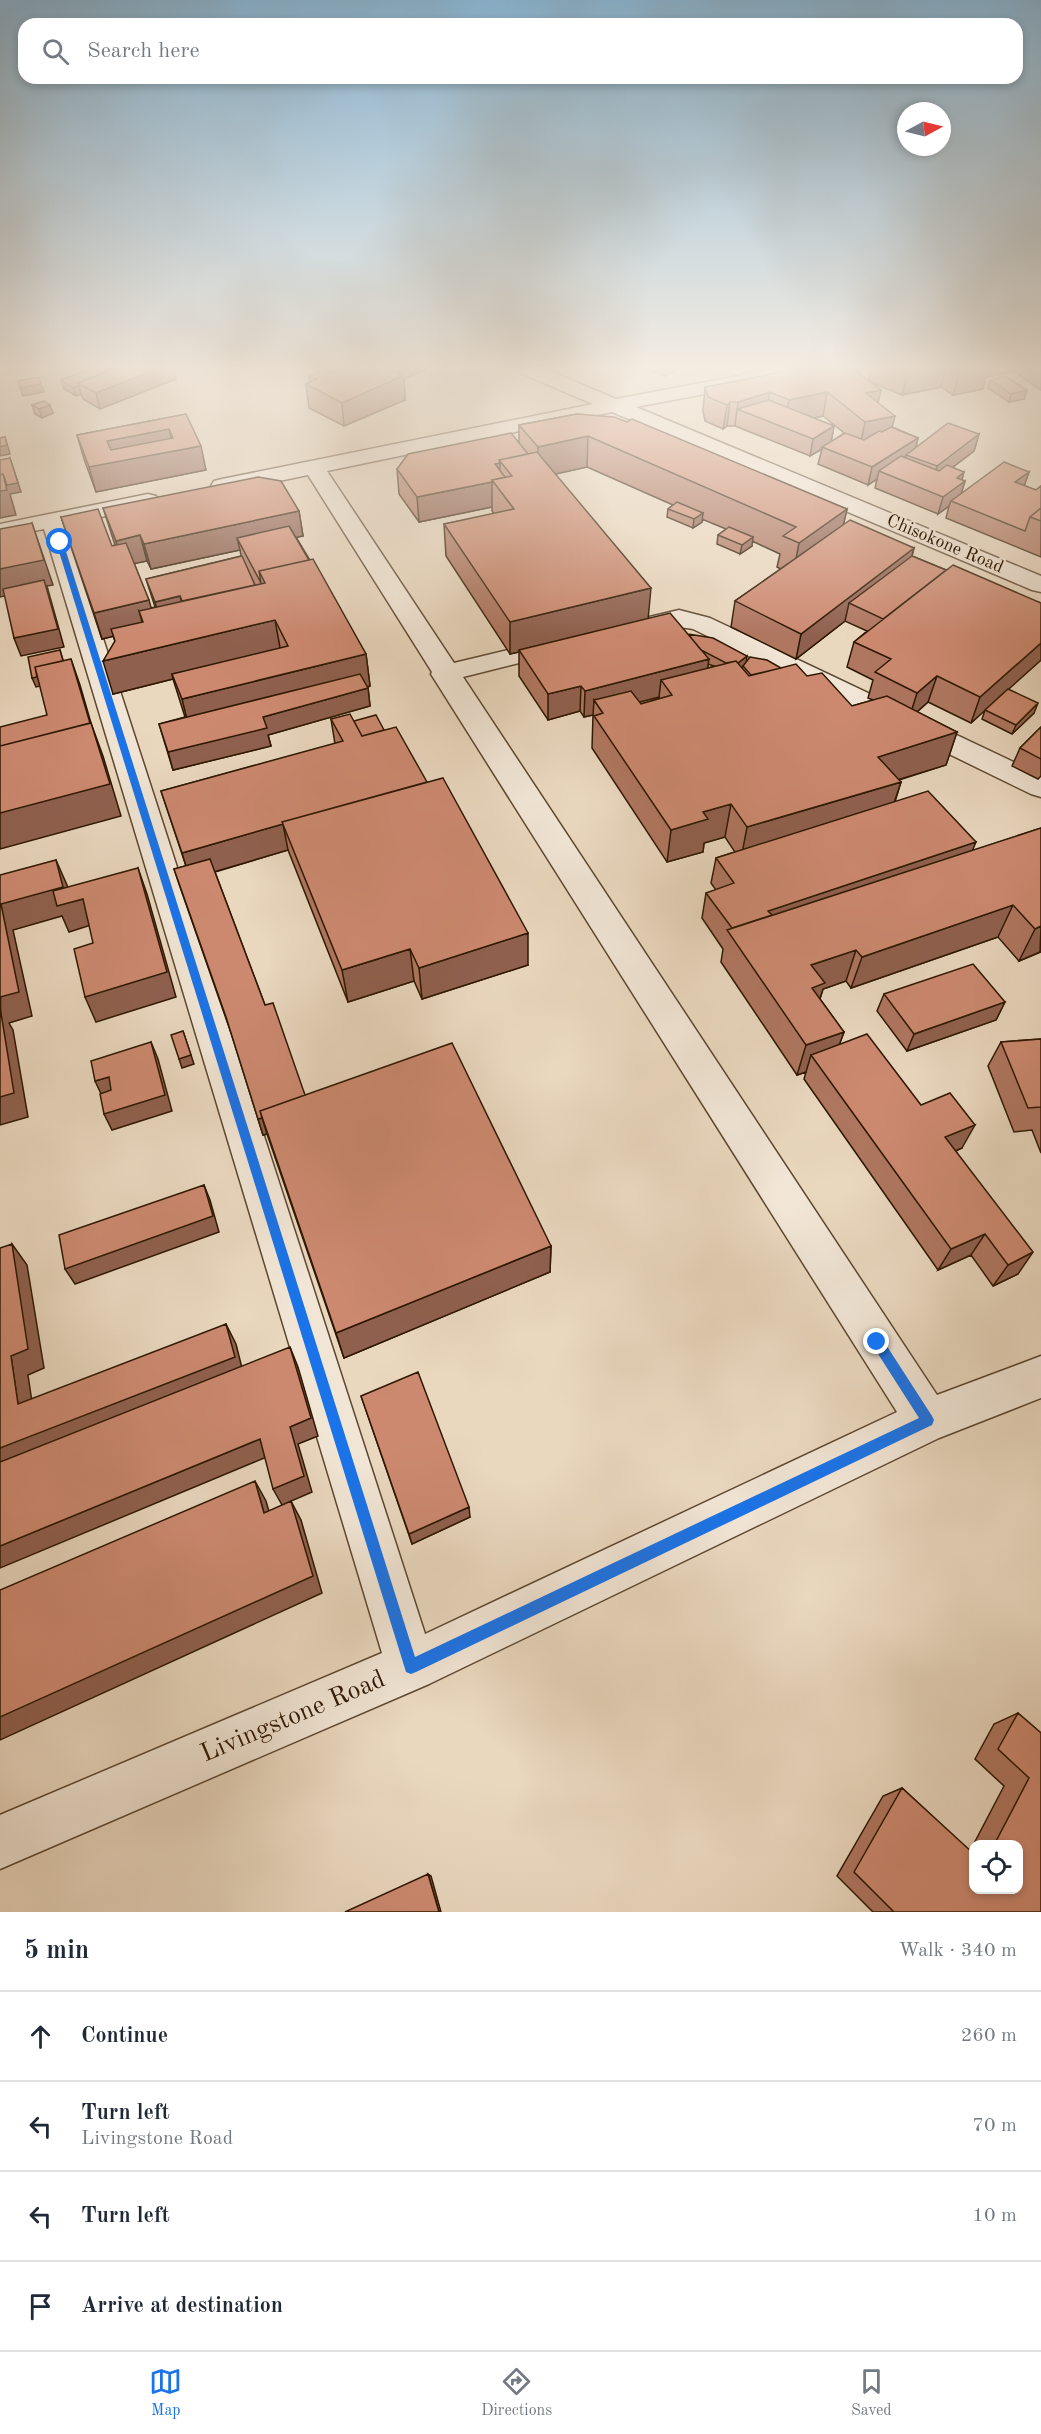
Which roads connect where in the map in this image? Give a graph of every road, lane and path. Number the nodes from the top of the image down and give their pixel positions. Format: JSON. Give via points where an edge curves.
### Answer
{"nodes":[{"id":1,"x":370,"y":456,"type":"edge"},
{"id":2,"x":737,"y":456,"type":"edge"},
{"id":3,"x":314,"y":468,"type":"junction"},
{"id":4,"x":200,"y":491,"type":"edge"},
{"id":5,"x":166,"y":497,"type":"edge"},
{"id":6,"x":53,"y":520,"type":"junction"},
{"id":7,"x":0,"y":531,"type":"edge"},
{"id":8,"x":1041,"y":585,"type":"edge"},
{"id":9,"x":444,"y":674,"type":"junction"},
{"id":10,"x":1041,"y":787,"type":"edge"},
{"id":11,"x":1041,"y":1377,"type":"edge"},
{"id":12,"x":928,"y":1420,"type":"junction"},
{"id":13,"x":411,"y":1666,"type":"junction"},
{"id":14,"x":0,"y":1842,"type":"edge"}],
"edges":[{"from":1,"to":3,"type":"street"},
{"from":2,"to":8,"type":"street","name":"Chisokone Road"},
{"from":3,"to":4,"type":"street"},
{"from":3,"to":9,"type":"street"},
{"from":5,"to":6,"type":"street"},
{"from":6,"to":7,"type":"street"},
{"from":6,"to":13,"type":"street"},
{"from":9,"to":10,"type":"street","via":[[679,618],[701,623]]},
{"from":9,"to":12,"type":"street"},
{"from":11,"to":12,"type":"street","name":"Livingstone Road"},
{"from":12,"to":13,"type":"street","name":"Livingstone Road"},
{"from":13,"to":14,"type":"street","name":"Livingstone Road"}]}
